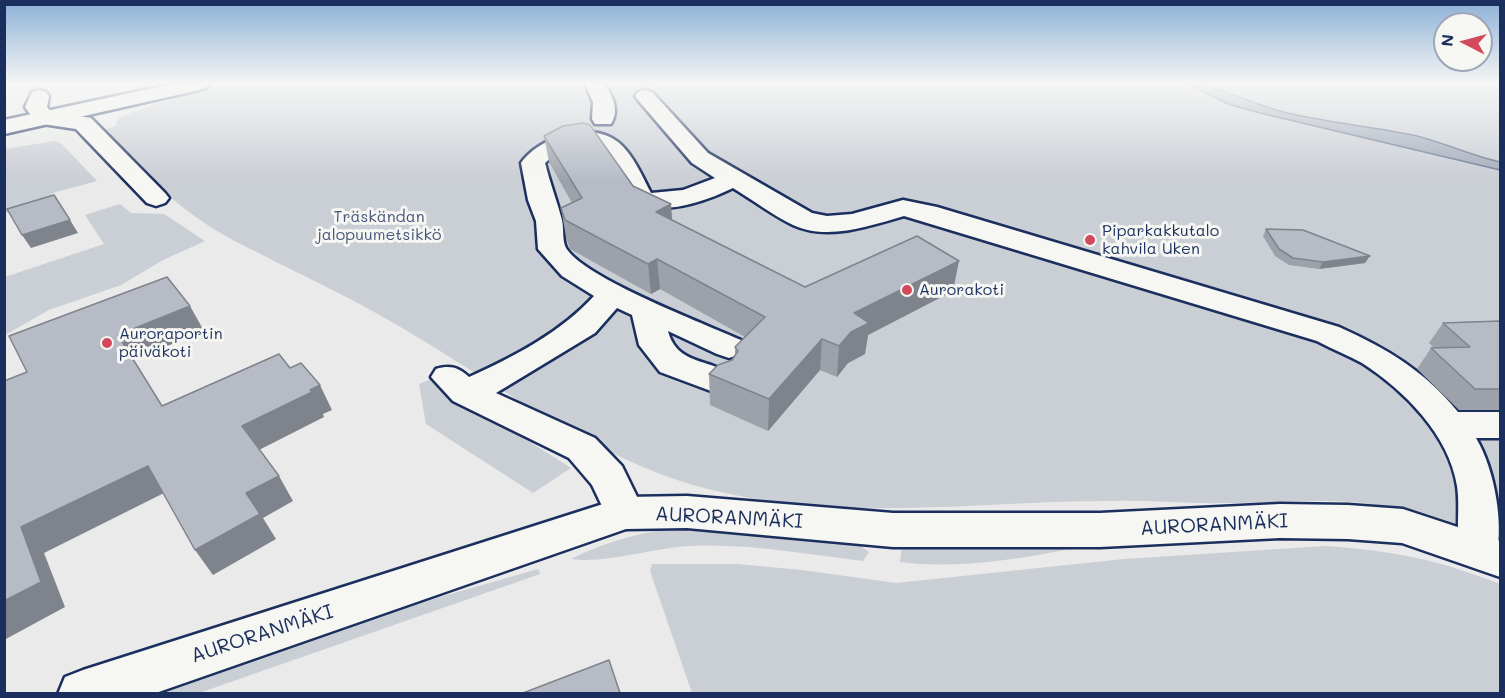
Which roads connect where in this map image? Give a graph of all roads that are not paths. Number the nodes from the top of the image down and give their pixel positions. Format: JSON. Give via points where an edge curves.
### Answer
{"nodes":[{"id":1,"x":16,"y":117,"type":"edge"},
{"id":2,"x":67,"y":117,"type":"edge"},
{"id":3,"x":74,"y":117,"type":"edge"},
{"id":4,"x":663,"y":117,"type":"edge"},
{"id":5,"x":4,"y":127,"type":"edge"},
{"id":6,"x":4,"y":135,"type":"edge"},
{"id":7,"x":736,"y":177,"type":"junction"},
{"id":8,"x":156,"y":198,"type":"dead end"},
{"id":9,"x":612,"y":294,"type":"junction"},
{"id":10,"x":647,"y":310,"type":"junction"},
{"id":11,"x":729,"y":347,"type":"dead end"},
{"id":12,"x":718,"y":382,"type":"edge"},
{"id":13,"x":1448,"y":425,"type":"junction"},
{"id":14,"x":1500,"y":425,"type":"edge"},
{"id":15,"x":1489,"y":507,"type":"edge"},
{"id":16,"x":625,"y":513,"type":"junction"},
{"id":17,"x":1490,"y":554,"type":"edge"},
{"id":18,"x":83,"y":693,"type":"edge"}],
"edges":[{"from":1,"to":5,"type":"main road"},
{"from":2,"to":6,"type":"main road"},
{"from":3,"to":8,"type":"main road"},
{"from":4,"to":7,"type":"main road","via":[[700,158]]},
{"from":7,"to":9,"type":"main road","via":[[705,193],[656,202],[642,200],[612,146],[602,139],[577,139],[538,154],[533,163],[549,221],[552,249],[572,270]]},
{"from":7,"to":13,"type":"main road","via":[[804,220],[827,225],[903,208],[920,211],[1328,333],[1377,358],[1419,392]]},
{"from":9,"to":10,"type":"main road"},
{"from":9,"to":16,"type":"main road","via":[[584,326],[502,376],[457,385],[582,448],[608,477]]},
{"from":10,"to":11,"type":"main road"},
{"from":10,"to":12,"type":"main road","via":[[655,345],[672,364]]},
{"from":13,"to":14,"type":"main road"},
{"from":13,"to":15,"type":"main road","via":[[1467,455]]},
{"from":15,"to":17,"type":"main road"},
{"from":16,"to":17,"type":"main road","name":"AURORANMÄKI","via":[[744,516],[893,531],[1100,530],[1280,521],[1403,526]]},
{"from":16,"to":18,"type":"main road","name":"AURORANMÄKI"}]}
